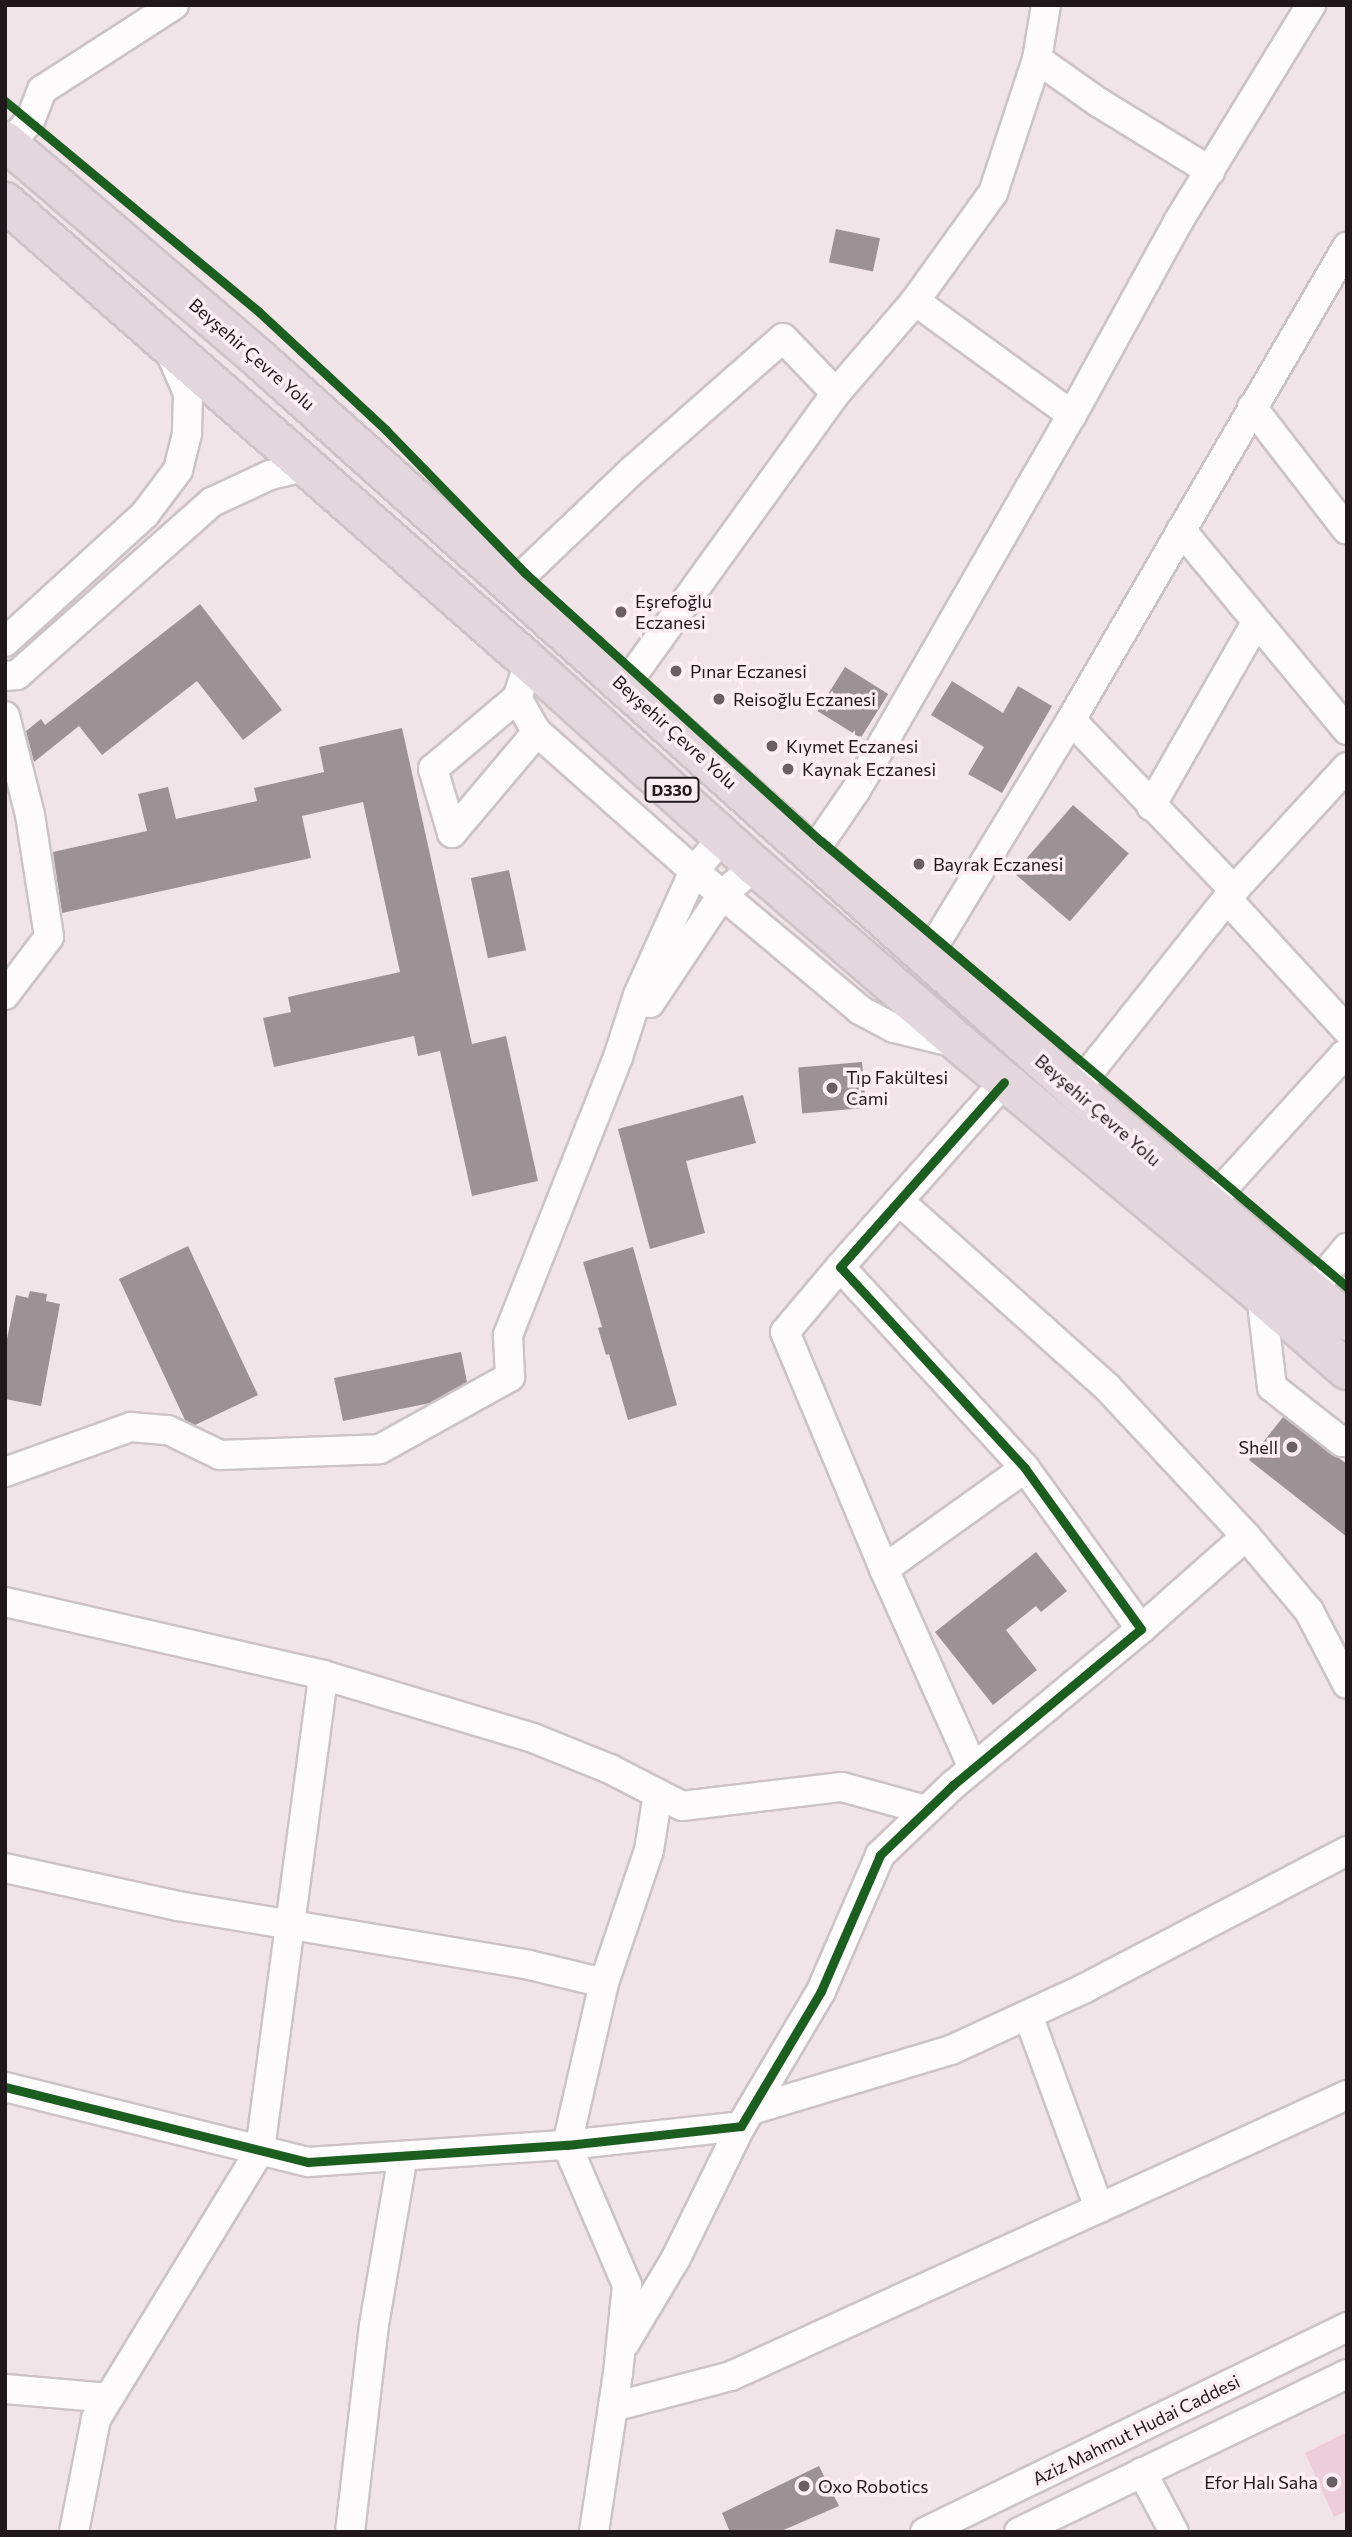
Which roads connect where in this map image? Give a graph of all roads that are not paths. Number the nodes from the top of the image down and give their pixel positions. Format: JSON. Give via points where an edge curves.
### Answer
{"nodes":[{"id":1,"x":174,"y":5,"type":"edge"},
{"id":2,"x":1046,"y":5,"type":"edge"},
{"id":3,"x":1311,"y":5,"type":"edge"},
{"id":4,"x":1037,"y":59,"type":"junction"},
{"id":5,"x":7,"y":142,"type":"edge"},
{"id":6,"x":1210,"y":171,"type":"junction"},
{"id":7,"x":5,"y":202,"type":"edge"},
{"id":8,"x":1347,"y":247,"type":"edge"},
{"id":9,"x":915,"y":301,"type":"junction"},
{"id":10,"x":166,"y":343,"type":"junction"},
{"id":11,"x":836,"y":393,"type":"junction"},
{"id":12,"x":1252,"y":407,"type":"junction"},
{"id":13,"x":1072,"y":415,"type":"junction"},
{"id":14,"x":304,"y":467,"type":"junction"},
{"id":15,"x":1181,"y":530,"type":"junction"},
{"id":16,"x":1347,"y":530,"type":"edge"},
{"id":17,"x":516,"y":591,"type":"junction"},
{"id":18,"x":1255,"y":624,"type":"junction"},
{"id":19,"x":5,"y":642,"type":"edge"},
{"id":20,"x":529,"y":662,"type":"junction"},
{"id":21,"x":5,"y":676,"type":"edge"},
{"id":22,"x":624,"y":687,"type":"junction"},
{"id":23,"x":517,"y":698,"type":"junction"},
{"id":24,"x":5,"y":716,"type":"edge"},
{"id":25,"x":1071,"y":720,"type":"junction"},
{"id":26,"x":1347,"y":730,"type":"edge"},
{"id":27,"x":537,"y":732,"type":"junction"},
{"id":28,"x":1347,"y":767,"type":"edge"},
{"id":29,"x":1151,"y":806,"type":"junction"},
{"id":30,"x":724,"y":836,"type":"junction"},
{"id":31,"x":817,"y":860,"type":"junction"},
{"id":32,"x":755,"y":866,"type":"junction"},
{"id":33,"x":694,"y":871,"type":"junction"},
{"id":34,"x":722,"y":895,"type":"junction"},
{"id":35,"x":1230,"y":895,"type":"junction"},
{"id":36,"x":931,"y":961,"type":"junction"},
{"id":37,"x":5,"y":995,"type":"edge"},
{"id":38,"x":959,"y":1043,"type":"junction"},
{"id":39,"x":1346,"y":1048,"type":"edge"},
{"id":40,"x":618,"y":1057,"type":"junction"},
{"id":41,"x":1004,"y":1082,"type":"junction"},
{"id":42,"x":1075,"y":1090,"type":"junction"},
{"id":43,"x":899,"y":1201,"type":"junction"},
{"id":44,"x":1208,"y":1206,"type":"junction"},
{"id":45,"x":1347,"y":1248,"type":"edge"},
{"id":46,"x":840,"y":1267,"type":"junction"},
{"id":47,"x":1312,"y":1290,"type":"junction"},
{"id":48,"x":1261,"y":1295,"type":"junction"},
{"id":49,"x":1347,"y":1321,"type":"edge"},
{"id":50,"x":1347,"y":1370,"type":"edge"},
{"id":51,"x":1347,"y":1441,"type":"edge"},
{"id":52,"x":1025,"y":1468,"type":"junction"},
{"id":53,"x":5,"y":1472,"type":"edge"},
{"id":54,"x":1246,"y":1536,"type":"junction"},
{"id":55,"x":884,"y":1569,"type":"junction"},
{"id":56,"x":5,"y":1602,"type":"edge"},
{"id":57,"x":1141,"y":1629,"type":"junction"},
{"id":58,"x":323,"y":1675,"type":"junction"},
{"id":59,"x":1347,"y":1684,"type":"edge"},
{"id":60,"x":973,"y":1768,"type":"junction"},
{"id":61,"x":658,"y":1794,"type":"junction"},
{"id":62,"x":926,"y":1810,"type":"junction"},
{"id":63,"x":1347,"y":1851,"type":"edge"},
{"id":64,"x":5,"y":1868,"type":"edge"},
{"id":65,"x":288,"y":1925,"type":"junction"},
{"id":66,"x":604,"y":1983,"type":"junction"},
{"id":67,"x":1028,"y":2015,"type":"junction"},
{"id":68,"x":5,"y":2087,"type":"edge"},
{"id":69,"x":1347,"y":2095,"type":"edge"},
{"id":70,"x":746,"y":2118,"type":"junction"},
{"id":71,"x":567,"y":2145,"type":"junction"},
{"id":72,"x":260,"y":2150,"type":"junction"},
{"id":73,"x":402,"y":2156,"type":"junction"},
{"id":74,"x":1099,"y":2208,"type":"junction"},
{"id":75,"x":1347,"y":2328,"type":"edge"},
{"id":76,"x":620,"y":2351,"type":"junction"},
{"id":77,"x":1347,"y":2374,"type":"edge"},
{"id":78,"x":5,"y":2389,"type":"edge"},
{"id":79,"x":109,"y":2398,"type":"junction"},
{"id":80,"x":613,"y":2407,"type":"junction"},
{"id":81,"x":1142,"y":2472,"type":"junction"},
{"id":82,"x":74,"y":2532,"type":"edge"},
{"id":83,"x":350,"y":2532,"type":"edge"},
{"id":84,"x":594,"y":2532,"type":"edge"},
{"id":85,"x":925,"y":2532,"type":"edge"},
{"id":86,"x":1019,"y":2532,"type":"edge"},
{"id":87,"x":1174,"y":2532,"type":"edge"}],
"edges":[{"from":1,"to":5,"type":"street","via":[[42,90],[30,121]]},
{"from":2,"to":4,"type":"street"},
{"from":3,"to":6,"type":"street"},
{"from":4,"to":6,"type":"street"},
{"from":4,"to":9,"type":"street","via":[[993,193]]},
{"from":5,"to":17,"type":"highway","name":"Beyşehir Çevre Yolu","number":"D330","via":[[257,357]]},
{"from":6,"to":13,"type":"street"},
{"from":7,"to":10,"type":"highway","name":"Beyşehir Çevre Yolu","number":"D330"},
{"from":8,"to":12,"type":"street"},
{"from":9,"to":11,"type":"street"},
{"from":9,"to":13,"type":"street"},
{"from":10,"to":14,"type":"highway","name":"Beyşehir Çevre Yolu","number":"D330"},
{"from":10,"to":19,"type":"street","via":[[188,393],[187,433],[178,470],[145,514]]},
{"from":11,"to":17,"type":"street","via":[[783,338],[634,469],[525,573]]},
{"from":11,"to":22,"type":"street"},
{"from":12,"to":15,"type":"street"},
{"from":12,"to":16,"type":"street"},
{"from":13,"to":31,"type":"street","via":[[856,790],[821,841]]},
{"from":14,"to":20,"type":"highway","name":"Beyşehir Çevre Yolu","number":"D330"},
{"from":14,"to":21,"type":"street","via":[[270,475],[212,502],[17,675]]},
{"from":15,"to":18,"type":"street"},
{"from":15,"to":25,"type":"street"},
{"from":17,"to":22,"type":"highway","name":"Beyşehir Çevre Yolu","number":"D330"},
{"from":18,"to":26,"type":"street"},
{"from":18,"to":29,"type":"street"},
{"from":20,"to":23,"type":"street"},
{"from":20,"to":30,"type":"highway","name":"Beyşehir Çevre Yolu","number":"D330"},
{"from":22,"to":31,"type":"highway","name":"Beyşehir Çevre Yolu","number":"D330"},
{"from":23,"to":27,"type":"street"},
{"from":23,"to":27,"type":"street","via":[[433,769],[452,833]]},
{"from":24,"to":37,"type":"street","via":[[30,815],[49,937]]},
{"from":25,"to":29,"type":"street"},
{"from":25,"to":36,"type":"street","via":[[938,939]]},
{"from":27,"to":33,"type":"street"},
{"from":28,"to":35,"type":"street"},
{"from":29,"to":35,"type":"street"},
{"from":30,"to":32,"type":"highway","name":"Beyşehir Çevre Yolu","number":"D330"},
{"from":30,"to":33,"type":"street"},
{"from":31,"to":36,"type":"highway","name":"Beyşehir Çevre Yolu","number":"D330"},
{"from":32,"to":34,"type":"street"},
{"from":32,"to":38,"type":"highway","name":"Beyşehir Çevre Yolu","number":"D330"},
{"from":33,"to":34,"type":"street"},
{"from":33,"to":40,"type":"street","via":[[638,995]]},
{"from":34,"to":38,"type":"street","via":[[860,1010],[894,1028]]},
{"from":34,"to":40,"type":"street","via":[[658,988]]},
{"from":35,"to":39,"type":"street"},
{"from":35,"to":42,"type":"street"},
{"from":36,"to":42,"type":"highway","name":"Beyşehir Çevre Yolu","number":"D330"},
{"from":38,"to":41,"type":"highway","name":"Beyşehir Çevre Yolu","number":"D330"},
{"from":39,"to":44,"type":"street"},
{"from":40,"to":53,"type":"street","via":[[508,1335],[510,1377],[380,1449],[220,1455],[168,1430],[131,1427]]},
{"from":41,"to":43,"type":"street"},
{"from":41,"to":48,"type":"highway","name":"Beyşehir Çevre Yolu","number":"D330"},
{"from":42,"to":44,"type":"highway","name":"Beyşehir Çevre Yolu","number":"D330"},
{"from":43,"to":46,"type":"street"},
{"from":43,"to":54,"type":"street","via":[[1107,1388]]},
{"from":44,"to":47,"type":"highway","name":"Beyşehir Çevre Yolu","number":"D330"},
{"from":45,"to":47,"type":"street"},
{"from":46,"to":52,"type":"street"},
{"from":46,"to":55,"type":"street","via":[[785,1332]]},
{"from":47,"to":49,"type":"highway","name":"Beyşehir Çevre Yolu","number":"D330"},
{"from":48,"to":50,"type":"highway","name":"Beyşehir Çevre Yolu","number":"D330"},
{"from":48,"to":51,"type":"street","via":[[1272,1387],[1342,1442]]},
{"from":52,"to":55,"type":"street"},
{"from":52,"to":57,"type":"street"},
{"from":54,"to":57,"type":"street"},
{"from":54,"to":59,"type":"street","via":[[1309,1611]]},
{"from":55,"to":60,"type":"street"},
{"from":56,"to":58,"type":"street"},
{"from":57,"to":60,"type":"street"},
{"from":58,"to":61,"type":"street","via":[[533,1738]]},
{"from":58,"to":65,"type":"street"},
{"from":60,"to":62,"type":"street"},
{"from":61,"to":62,"type":"street","via":[[682,1806],[842,1787]]},
{"from":61,"to":66,"type":"street","via":[[649,1850]]},
{"from":62,"to":70,"type":"street","via":[[880,1855],[821,1991]]},
{"from":63,"to":67,"type":"street"},
{"from":64,"to":65,"type":"street"},
{"from":65,"to":66,"type":"street","via":[[529,1965]]},
{"from":65,"to":72,"type":"street"},
{"from":66,"to":71,"type":"street"},
{"from":67,"to":70,"type":"street","via":[[951,2050]]},
{"from":67,"to":74,"type":"street"},
{"from":68,"to":72,"type":"street"},
{"from":69,"to":74,"type":"street"},
{"from":70,"to":71,"type":"street"},
{"from":70,"to":76,"type":"street","via":[[676,2258]]},
{"from":71,"to":73,"type":"street"},
{"from":71,"to":76,"type":"street","via":[[626,2285]]},
{"from":72,"to":73,"type":"street","via":[[308,2162]]},
{"from":72,"to":79,"type":"street"},
{"from":73,"to":83,"type":"street","via":[[374,2325]]},
{"from":74,"to":80,"type":"street","via":[[731,2376]]},
{"from":75,"to":85,"type":"street","name":"Aziz Mahmut Hudai Caddesi"},
{"from":76,"to":80,"type":"street"},
{"from":77,"to":81,"type":"street"},
{"from":78,"to":79,"type":"street"},
{"from":79,"to":82,"type":"street","via":[[96,2419]]},
{"from":80,"to":84,"type":"street"},
{"from":81,"to":86,"type":"street"},
{"from":81,"to":87,"type":"street"}]}
